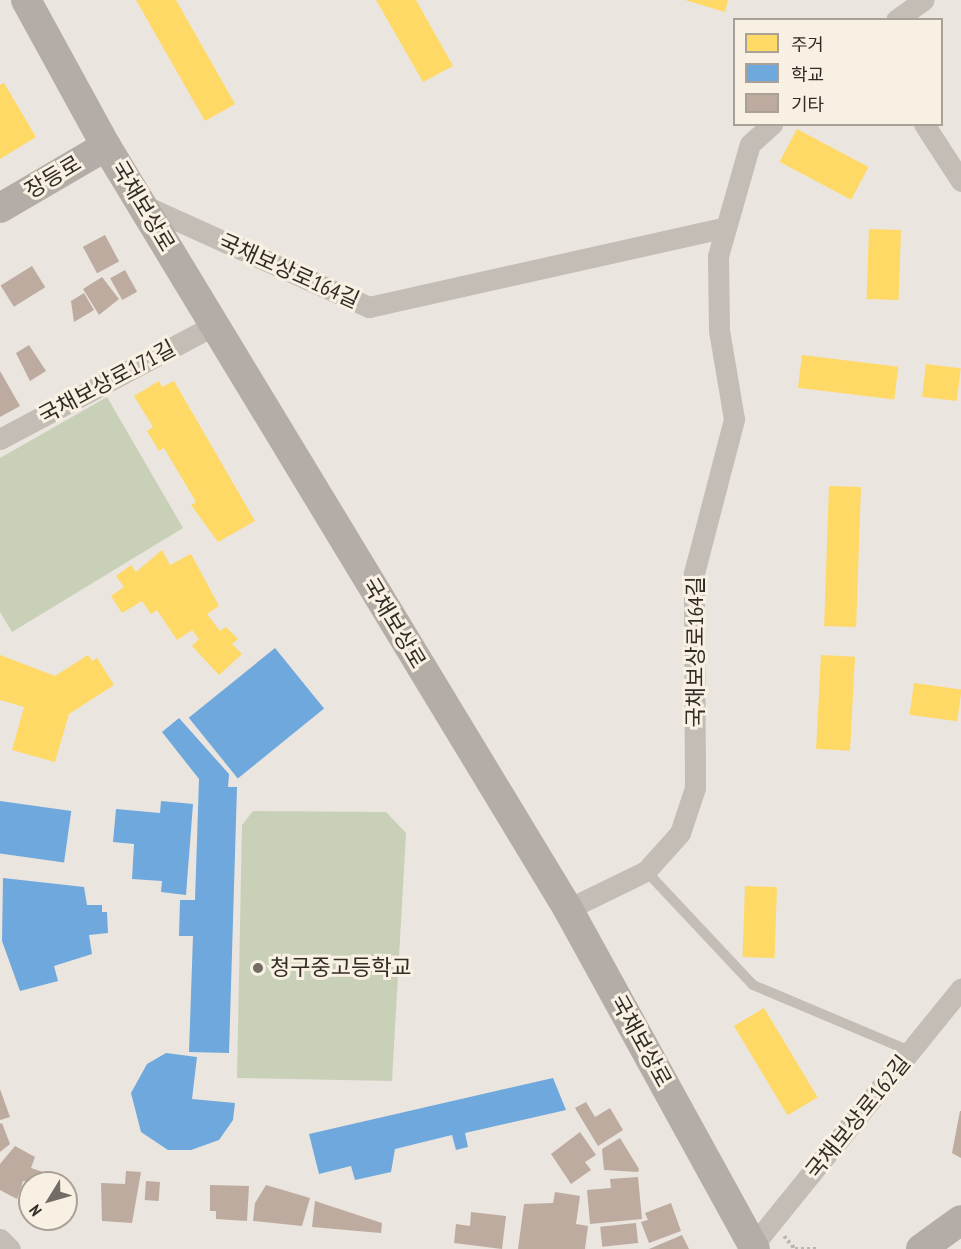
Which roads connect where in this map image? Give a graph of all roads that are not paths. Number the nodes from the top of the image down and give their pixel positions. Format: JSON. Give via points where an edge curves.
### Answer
{"nodes":[{"id":1,"x":26,"y":0,"type":"edge"},
{"id":2,"x":924,"y":0,"type":"edge"},
{"id":3,"x":899,"y":18,"type":"edge"},
{"id":4,"x":770,"y":126,"type":"edge"},
{"id":5,"x":925,"y":126,"type":"edge"},
{"id":6,"x":106,"y":146,"type":"junction"},
{"id":7,"x":961,"y":182,"type":"edge"},
{"id":8,"x":143,"y":205,"type":"junction"},
{"id":9,"x":0,"y":208,"type":"edge"},
{"id":10,"x":722,"y":228,"type":"junction"},
{"id":11,"x":214,"y":325,"type":"junction"},
{"id":12,"x":0,"y":439,"type":"edge"},
{"id":13,"x":646,"y":872,"type":"junction"},
{"id":14,"x":568,"y":909,"type":"junction"},
{"id":15,"x":961,"y":988,"type":"edge"},
{"id":16,"x":912,"y":1052,"type":"junction"},
{"id":17,"x":961,"y":1220,"type":"edge"},
{"id":18,"x":0,"y":1239,"type":"edge"},
{"id":19,"x":754,"y":1247,"type":"edge"},
{"id":20,"x":10,"y":1249,"type":"edge"},
{"id":21,"x":921,"y":1249,"type":"edge"}],
"edges":[{"from":1,"to":6,"type":"main road","name":"국채보상로"},
{"from":2,"to":3,"type":"street"},
{"from":4,"to":10,"type":"street","name":"국채보상로164길","via":[[750,144]]},
{"from":5,"to":7,"type":"street"},
{"from":6,"to":8,"type":"main road","name":"국채보상로"},
{"from":6,"to":9,"type":"main road","name":"장등로"},
{"from":8,"to":10,"type":"street","name":"국채보상로164길","via":[[369,307]]},
{"from":8,"to":11,"type":"main road","name":"국채보상로"},
{"from":10,"to":13,"type":"street","name":"국채보상로164길","via":[[719,330],[734,420],[694,573],[695,788],[680,833]]},
{"from":11,"to":12,"type":"street","name":"국채보상로171길"},
{"from":11,"to":14,"type":"main road","name":"국채보상로"},
{"from":13,"to":14,"type":"street","name":"국채보상로164길"},
{"from":13,"to":16,"type":"lane","via":[[753,985]]},
{"from":14,"to":19,"type":"main road","name":"국채보상로"},
{"from":15,"to":16,"type":"street","name":"국채보상로162길"},
{"from":16,"to":19,"type":"street","name":"국채보상로162길"},
{"from":17,"to":21,"type":"main road"},
{"from":18,"to":20,"type":"street"}]}
